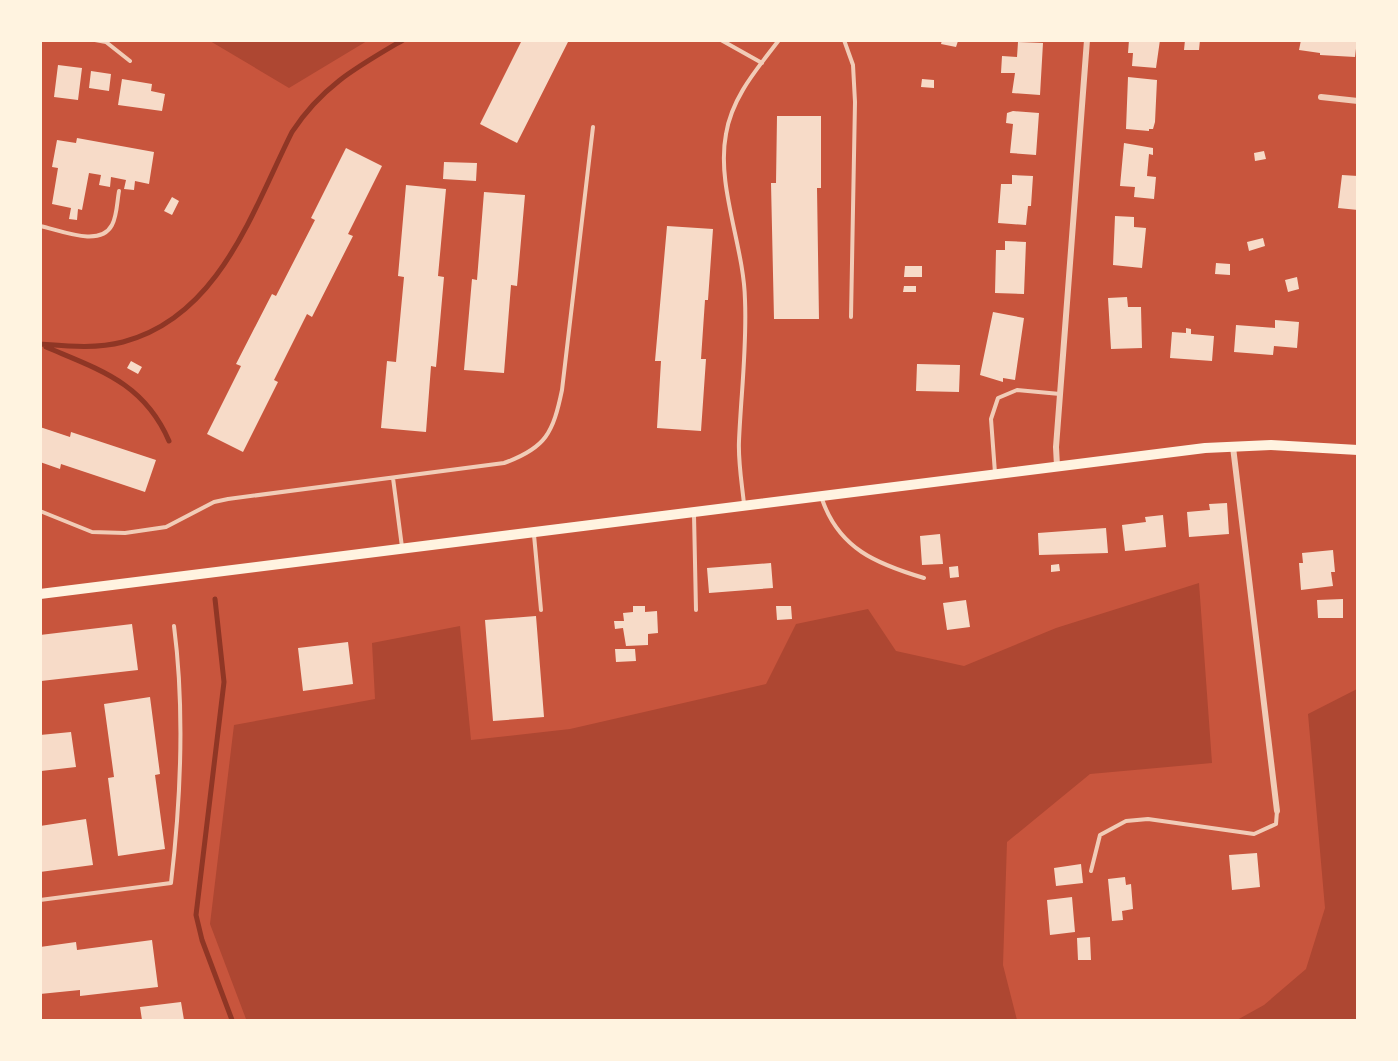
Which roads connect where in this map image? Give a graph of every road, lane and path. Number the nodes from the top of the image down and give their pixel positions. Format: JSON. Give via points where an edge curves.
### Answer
{"nodes":[{"id":1,"x":95,"y":40,"type":"edge"},
{"id":2,"x":721,"y":40,"type":"edge"},
{"id":3,"x":780,"y":40,"type":"edge"},
{"id":4,"x":844,"y":40,"type":"edge"},
{"id":5,"x":1087,"y":40,"type":"edge"},
{"id":6,"x":130,"y":61,"type":"dead end"},
{"id":7,"x":762,"y":63,"type":"junction"},
{"id":8,"x":1321,"y":97,"type":"dead end"},
{"id":9,"x":1358,"y":100,"type":"edge"},
{"id":10,"x":593,"y":128,"type":"dead end"},
{"id":11,"x":119,"y":191,"type":"dead end"},
{"id":12,"x":40,"y":226,"type":"edge"},
{"id":13,"x":851,"y":317,"type":"dead end"},
{"id":14,"x":1060,"y":394,"type":"junction"},
{"id":15,"x":1233,"y":447,"type":"junction"},
{"id":16,"x":1358,"y":450,"type":"edge"},
{"id":17,"x":1057,"y":466,"type":"junction"},
{"id":18,"x":995,"y":474,"type":"junction"},
{"id":19,"x":393,"y":478,"type":"junction"},
{"id":20,"x":820,"y":495,"type":"junction"},
{"id":21,"x":744,"y":505,"type":"junction"},
{"id":22,"x":40,"y":511,"type":"edge"},
{"id":23,"x":694,"y":511,"type":"junction"},
{"id":24,"x":533,"y":531,"type":"junction"},
{"id":25,"x":402,"y":547,"type":"junction"},
{"id":26,"x":924,"y":578,"type":"dead end"},
{"id":27,"x":40,"y":594,"type":"edge"},
{"id":28,"x":541,"y":610,"type":"dead end"},
{"id":29,"x":696,"y":610,"type":"dead end"},
{"id":30,"x":174,"y":626,"type":"dead end"},
{"id":31,"x":1277,"y":811,"type":"joint"},
{"id":32,"x":1091,"y":871,"type":"dead end"},
{"id":33,"x":40,"y":900,"type":"edge"}],
"edges":[{"from":1,"to":6,"type":"lane","via":[[106,42]]},
{"from":2,"to":7,"type":"lane"},
{"from":3,"to":7,"type":"lane"},
{"from":4,"to":13,"type":"lane","via":[[853,65],[855,102]]},
{"from":5,"to":14,"type":"street"},
{"from":7,"to":21,"type":"lane","via":[[736,100],[723,149],[745,298],[745,364],[738,443]]},
{"from":8,"to":9,"type":"street"},
{"from":10,"to":19,"type":"lane","via":[[562,390],[552,426],[530,454],[504,463]]},
{"from":11,"to":12,"type":"lane","via":[[113,224],[96,238]]},
{"from":14,"to":17,"type":"street"},
{"from":14,"to":18,"type":"lane","via":[[1017,390],[998,398],[991,419]]},
{"from":15,"to":16,"type":"main road","via":[[1306,445]]},
{"from":15,"to":17,"type":"main road"},
{"from":15,"to":31,"type":"street"},
{"from":17,"to":18,"type":"main road"},
{"from":18,"to":20,"type":"main road"},
{"from":19,"to":22,"type":"lane","via":[[228,499],[214,502],[166,527],[125,533],[92,532]]},
{"from":19,"to":25,"type":"lane"},
{"from":20,"to":21,"type":"main road"},
{"from":20,"to":26,"type":"lane","via":[[846,543],[884,566]]},
{"from":21,"to":23,"type":"main road"},
{"from":23,"to":24,"type":"main road"},
{"from":23,"to":29,"type":"lane"},
{"from":24,"to":25,"type":"main road"},
{"from":24,"to":28,"type":"lane"},
{"from":25,"to":27,"type":"main road"},
{"from":30,"to":33,"type":"lane","via":[[180,709],[171,883]]},
{"from":31,"to":32,"type":"lane","via":[[1276,824],[1254,834],[1148,819],[1126,821],[1100,835]]}]}
